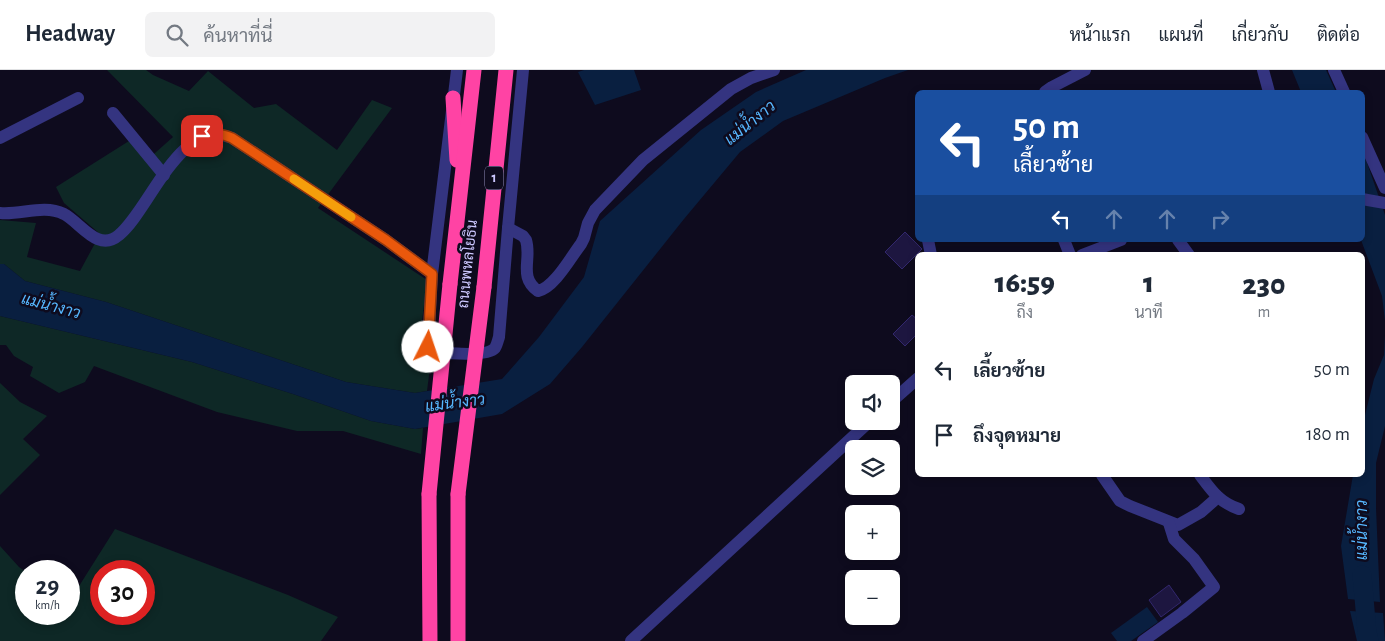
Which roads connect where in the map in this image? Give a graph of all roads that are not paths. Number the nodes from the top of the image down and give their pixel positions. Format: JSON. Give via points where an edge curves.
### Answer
{"nodes":[{"id":1,"x":457,"y":70,"type":"edge"},
{"id":2,"x":474,"y":70,"type":"edge"},
{"id":3,"x":506,"y":70,"type":"edge"},
{"id":4,"x":514,"y":70,"type":"edge"},
{"id":5,"x":523,"y":70,"type":"edge"},
{"id":6,"x":774,"y":70,"type":"edge"},
{"id":7,"x":1085,"y":70,"type":"edge"},
{"id":8,"x":1263,"y":70,"type":"edge"},
{"id":9,"x":1334,"y":70,"type":"edge"},
{"id":10,"x":1048,"y":90,"type":"edge"},
{"id":11,"x":1268,"y":90,"type":"edge"},
{"id":12,"x":1343,"y":90,"type":"edge"},
{"id":13,"x":78,"y":98,"type":"dead end"},
{"id":14,"x":453,"y":98,"type":"junction"},
{"id":15,"x":113,"y":113,"type":"dead end"},
{"id":16,"x":498,"y":137,"type":"junction"},
{"id":17,"x":0,"y":138,"type":"edge"},
{"id":18,"x":1365,"y":144,"type":"edge"},
{"id":19,"x":164,"y":175,"type":"junction"},
{"id":20,"x":1385,"y":188,"type":"edge"},
{"id":21,"x":1365,"y":199,"type":"edge"},
{"id":22,"x":459,"y":202,"type":"junction"},
{"id":23,"x":1385,"y":203,"type":"edge"},
{"id":24,"x":1,"y":210,"type":"edge"},
{"id":25,"x":508,"y":228,"type":"junction"},
{"id":26,"x":1116,"y":242,"type":"edge"},
{"id":27,"x":1090,"y":252,"type":"edge"},
{"id":28,"x":432,"y":274,"type":"junction"},
{"id":29,"x":915,"y":381,"type":"edge"},
{"id":30,"x":900,"y":394,"type":"edge"},
{"id":31,"x":860,"y":430,"type":"edge"},
{"id":32,"x":1103,"y":477,"type":"edge"},
{"id":33,"x":1202,"y":477,"type":"edge"},
{"id":34,"x":1218,"y":497,"type":"junction"},
{"id":35,"x":1239,"y":509,"type":"dead end"},
{"id":36,"x":1169,"y":523,"type":"junction"},
{"id":37,"x":430,"y":641,"type":"edge"},
{"id":38,"x":458,"y":641,"type":"edge"},
{"id":39,"x":631,"y":641,"type":"edge"},
{"id":40,"x":1143,"y":641,"type":"edge"}],
"edges":[{"from":1,"to":14,"type":"street"},
{"from":2,"to":22,"type":"highway","name":"ถนนพหลโยธิน","number":"1"},
{"from":3,"to":16,"type":"highway","name":"ถนนพหลโยธิน","number":"1"},
{"from":4,"to":16,"type":"highway"},
{"from":5,"to":25,"type":"street"},
{"from":6,"to":25,"type":"street","via":[[731,90],[643,160],[595,210],[581,244],[544,290],[538,291],[527,278],[526,240]]},
{"from":7,"to":10,"type":"street"},
{"from":8,"to":11,"type":"street"},
{"from":9,"to":12,"type":"street"},
{"from":13,"to":17,"type":"street"},
{"from":14,"to":22,"type":"highway"},
{"from":14,"to":28,"type":"street"},
{"from":15,"to":19,"type":"street"},
{"from":16,"to":38,"type":"highway","name":"ถนนพหลโยธิน","number":"1","bridge":true,"via":[[484,286],[458,494]]},
{"from":18,"to":20,"type":"street"},
{"from":19,"to":24,"type":"street","via":[[132,220],[109,241],[99,240],[54,210],[16,214]]},
{"from":19,"to":28,"type":"street","via":[[176,158],[202,136],[225,135],[386,240]]},
{"from":21,"to":23,"type":"street"},
{"from":22,"to":37,"type":"highway","name":"ถนนพหลโยธิน","number":"1","bridge":true,"via":[[429,494]]},
{"from":25,"to":28,"type":"street","via":[[499,337],[491,352],[460,355],[432,352],[428,347]]},
{"from":26,"to":27,"type":"street"},
{"from":29,"to":30,"type":"street"},
{"from":31,"to":39,"type":"street"},
{"from":32,"to":36,"type":"street","via":[[1120,501]]},
{"from":33,"to":34,"type":"street"},
{"from":34,"to":35,"type":"street"},
{"from":34,"to":36,"type":"street","via":[[1186,522],[1178,525]]},
{"from":36,"to":40,"type":"street","via":[[1174,539],[1194,558],[1214,587]]}]}
